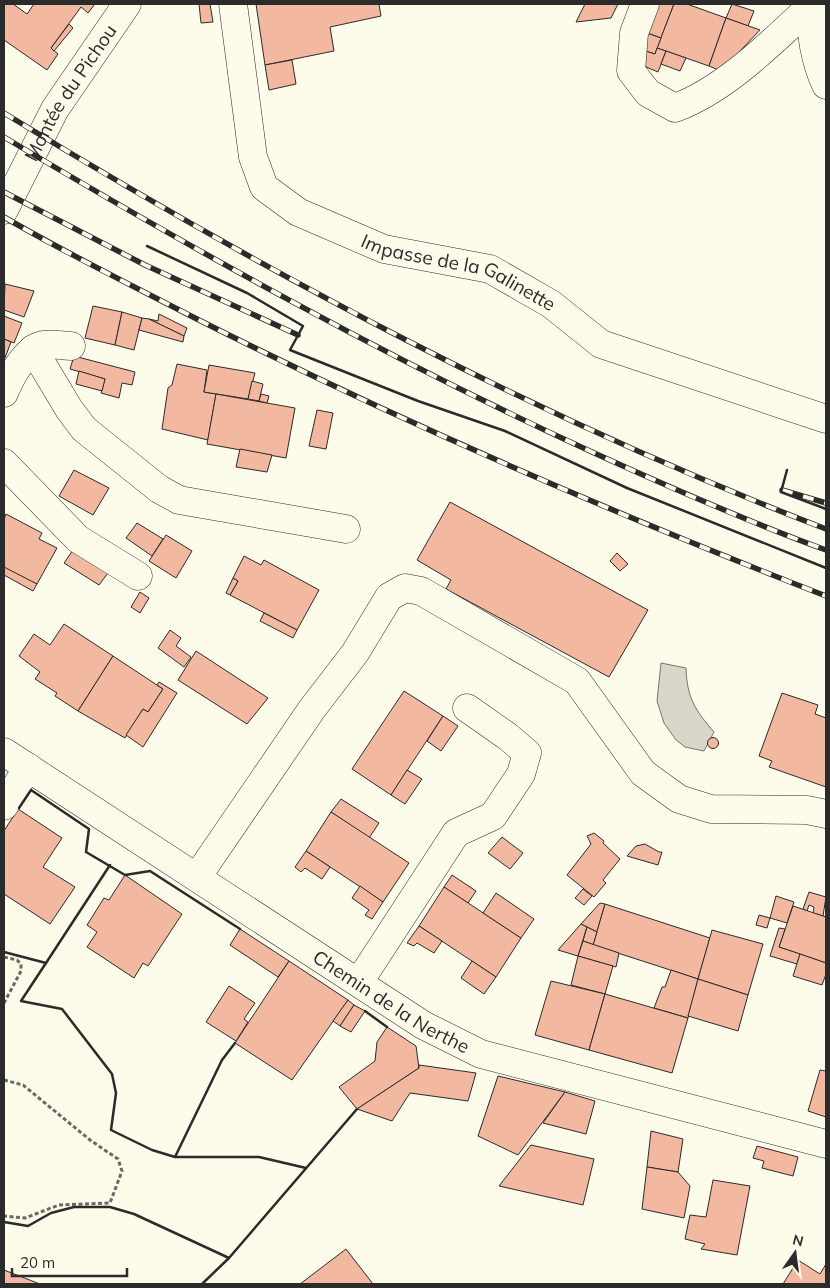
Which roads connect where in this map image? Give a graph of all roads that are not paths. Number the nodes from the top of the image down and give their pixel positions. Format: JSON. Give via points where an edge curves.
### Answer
{"nodes":[{"id":1,"x":127,"y":4,"type":"edge"},
{"id":2,"x":233,"y":4,"type":"edge"},
{"id":3,"x":645,"y":4,"type":"edge"},
{"id":4,"x":811,"y":5,"type":"edge"},
{"id":5,"x":819,"y":33,"type":"edge"},
{"id":6,"x":826,"y":85,"type":"edge"},
{"id":7,"x":4,"y":210,"type":"edge"},
{"id":8,"x":71,"y":346,"type":"dead end"},
{"id":9,"x":33,"y":350,"type":"junction"},
{"id":10,"x":4,"y":394,"type":"edge"},
{"id":11,"x":826,"y":419,"type":"edge"},
{"id":12,"x":4,"y":463,"type":"edge"},
{"id":13,"x":346,"y":529,"type":"dead end"},
{"id":14,"x":138,"y":576,"type":"dead end"},
{"id":15,"x":467,"y":708,"type":"dead end"},
{"id":16,"x":4,"y":752,"type":"edge"},
{"id":17,"x":28,"y":767,"type":"junction"},
{"id":18,"x":4,"y":806,"type":"edge"},
{"id":19,"x":826,"y":814,"type":"edge"},
{"id":20,"x":197,"y":877,"type":"junction"},
{"id":21,"x":359,"y":982,"type":"junction"},
{"id":22,"x":826,"y":1144,"type":"edge"}],
"edges":[{"from":1,"to":7,"type":"street","name":"Montée du Pichou","via":[[55,109]]},
{"from":2,"to":11,"type":"street","name":"Impasse de la Galinette","via":[[253,157],[264,186],[298,212],[384,249],[490,268],[551,304],[601,344]]},
{"from":3,"to":4,"type":"street","via":[[634,33],[631,71],[648,93],[676,108],[699,100]]},
{"from":4,"to":5,"type":"street"},
{"from":5,"to":6,"type":"street","via":[[821,75]]},
{"from":8,"to":9,"type":"street","via":[[44,344]]},
{"from":9,"to":10,"type":"street","via":[[11,375]]},
{"from":9,"to":13,"type":"street","via":[[84,429],[159,490],[179,500]]},
{"from":12,"to":14,"type":"street","via":[[78,539]]},
{"from":15,"to":21,"type":"street","via":[[527,754],[521,774],[493,816],[456,833]]},
{"from":16,"to":17,"type":"street","name":"Chemin de la Nerthe"},
{"from":17,"to":18,"type":"street"},
{"from":17,"to":20,"type":"street","name":"Chemin de la Nerthe"},
{"from":19,"to":20,"type":"street","via":[[807,810],[711,809],[679,799],[643,773],[577,681],[420,592],[405,588],[388,597],[355,653],[312,709]]},
{"from":20,"to":21,"type":"street","name":"Chemin de la Nerthe"},
{"from":21,"to":22,"type":"street","name":"Chemin de la Nerthe","via":[[423,1025],[481,1054]]}]}
